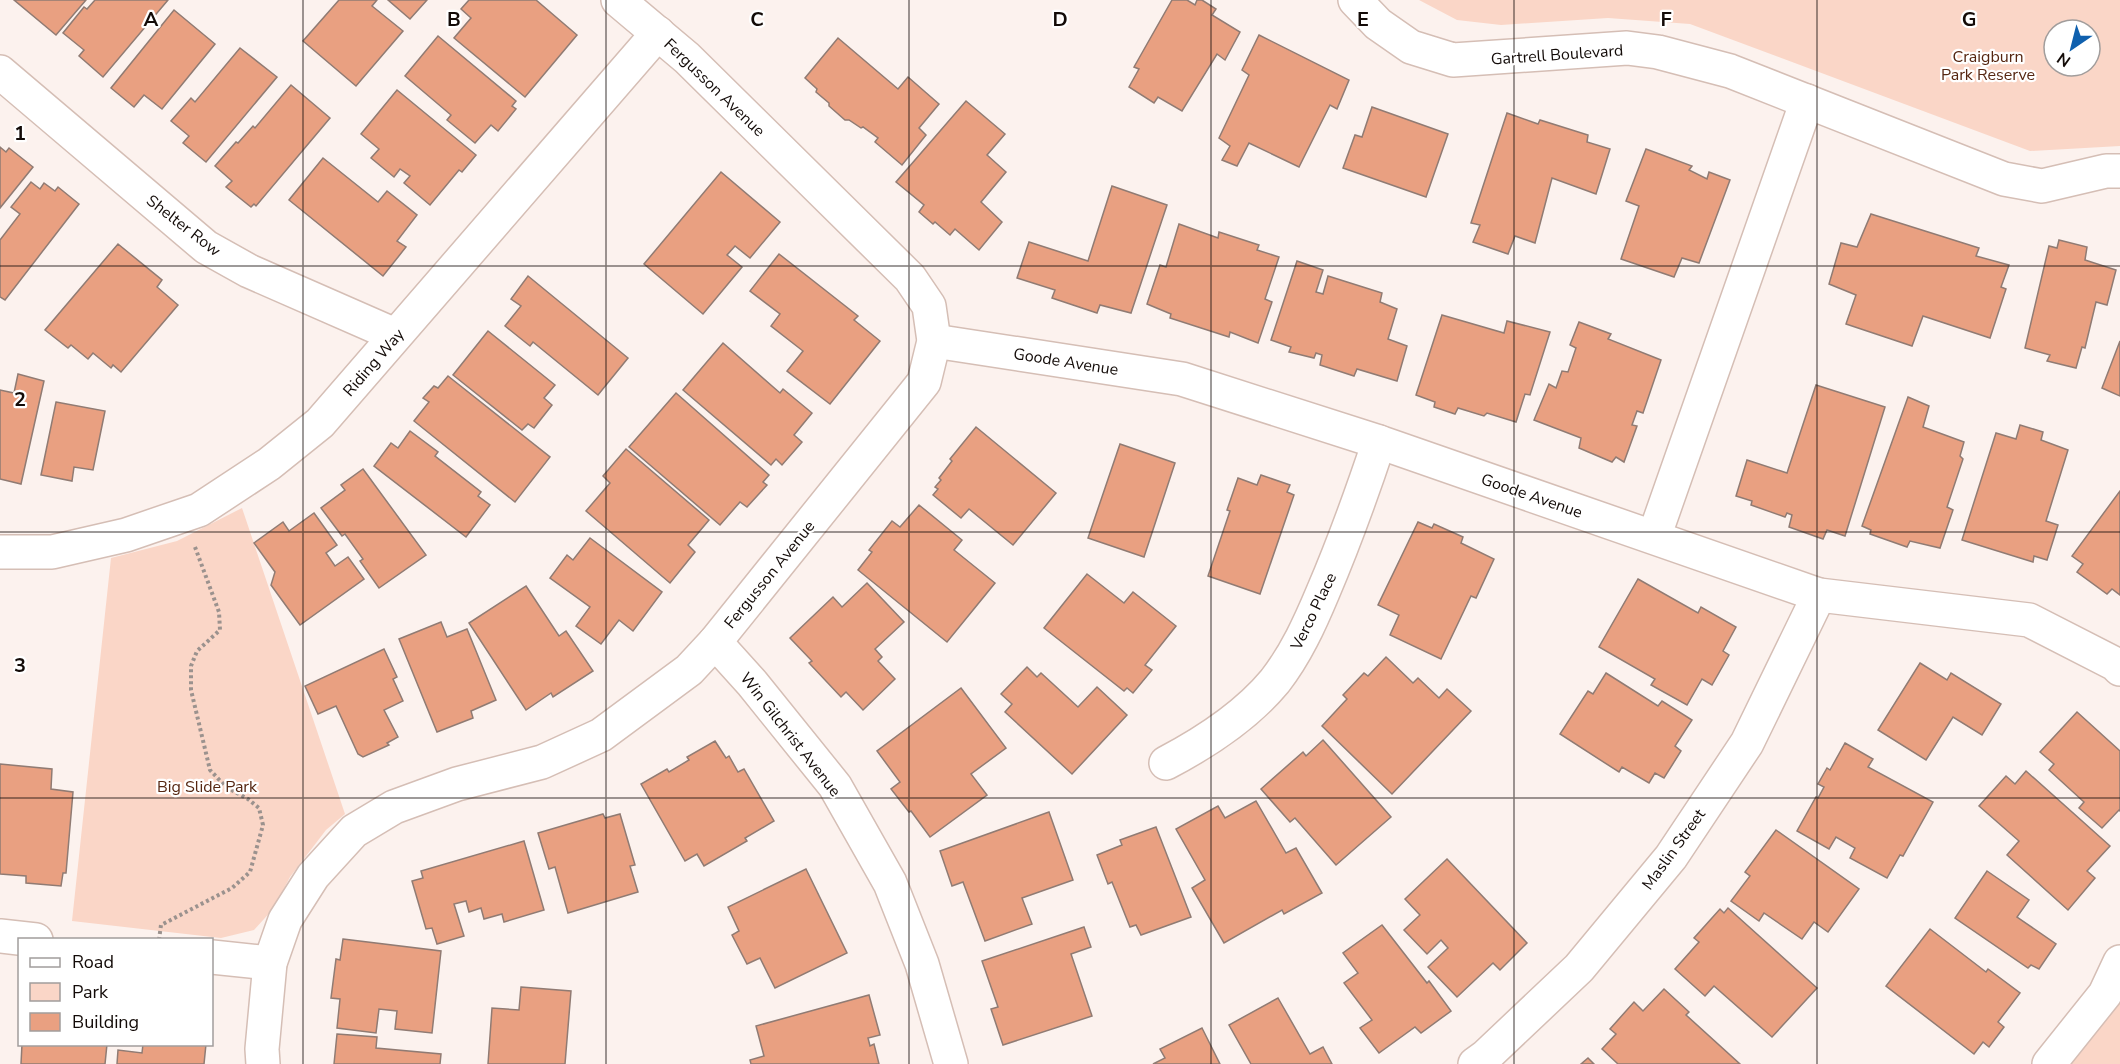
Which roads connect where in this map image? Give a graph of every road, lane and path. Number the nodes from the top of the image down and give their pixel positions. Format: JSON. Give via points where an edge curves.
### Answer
{"nodes":[{"id":1,"x":618,"y":0,"type":"edge"},
{"id":2,"x":1355,"y":0,"type":"edge"},
{"id":3,"x":658,"y":33,"type":"junction"},
{"id":4,"x":0,"y":72,"type":"edge"},
{"id":5,"x":1807,"y":101,"type":"junction"},
{"id":6,"x":2120,"y":171,"type":"edge"},
{"id":7,"x":395,"y":335,"type":"junction"},
{"id":8,"x":934,"y":341,"type":"junction"},
{"id":9,"x":1379,"y":442,"type":"junction"},
{"id":10,"x":183,"y":515,"type":"junction"},
{"id":11,"x":1654,"y":537,"type":"junction"},
{"id":12,"x":0,"y":552,"type":"edge"},
{"id":13,"x":1820,"y":595,"type":"junction"},
{"id":14,"x":714,"y":642,"type":"junction"},
{"id":15,"x":2120,"y":669,"type":"edge"},
{"id":16,"x":1166,"y":763,"type":"dead end"},
{"id":17,"x":0,"y":936,"type":"edge"},
{"id":18,"x":24,"y":938,"type":"edge"},
{"id":19,"x":159,"y":938,"type":"edge"},
{"id":20,"x":213,"y":957,"type":"edge"},
{"id":21,"x":2120,"y":962,"type":"edge"},
{"id":22,"x":270,"y":963,"type":"junction"},
{"id":23,"x":263,"y":1064,"type":"edge"},
{"id":24,"x":951,"y":1064,"type":"edge"},
{"id":25,"x":1475,"y":1064,"type":"edge"},
{"id":26,"x":2049,"y":1064,"type":"edge"}],
"edges":[{"from":1,"to":3,"type":"street","name":"Fergusson Avenue"},
{"from":2,"to":5,"type":"street","name":"Gartrell Boulevard","via":[[1378,24],[1411,47],[1453,60],[1627,48],[1730,71]]},
{"from":3,"to":7,"type":"street","name":"Riding Way"},
{"from":3,"to":8,"type":"street","name":"Fergusson Avenue","via":[[910,278],[929,306]]},
{"from":4,"to":7,"type":"street","name":"Shelter Row","via":[[206,247],[249,271]]},
{"from":5,"to":6,"type":"street","name":"Gartrell Boulevard","via":[[2004,179],[2043,186]]},
{"from":5,"to":11,"type":"street"},
{"from":7,"to":10,"type":"street","name":"Riding Way","via":[[320,423],[269,464],[200,510]]},
{"from":8,"to":9,"type":"street","name":"Goode Avenue","via":[[1182,379]]},
{"from":8,"to":14,"type":"street","name":"Fergusson Avenue","via":[[924,382]]},
{"from":9,"to":11,"type":"street","name":"Goode Avenue"},
{"from":9,"to":16,"type":"street","name":"Verco Place","via":[[1342,548],[1303,638],[1274,681],[1239,715],[1204,742]]},
{"from":10,"to":12,"type":"street","name":"Riding Way","via":[[126,535],[52,552]]},
{"from":10,"to":19,"type":"path","via":[[219,612],[220,630],[197,651],[191,666],[191,690],[210,770],[226,787],[259,808],[263,825],[250,872],[232,888],[161,925]]},
{"from":11,"to":13,"type":"street","name":"Goode Avenue"},
{"from":13,"to":15,"type":"street","name":"Goode Avenue","via":[[2029,620]]},
{"from":13,"to":25,"type":"street","name":"Maslin Street","via":[[1747,743],[1671,857],[1579,968]]},
{"from":14,"to":22,"type":"street","name":"Fergusson Avenue","via":[[689,670],[601,735],[542,762],[457,784],[394,807],[354,831],[313,876],[285,921]]},
{"from":14,"to":24,"type":"street","name":"Win Gilchrist Avenue","via":[[835,786],[890,883],[922,964]]},
{"from":17,"to":18,"type":"street"},
{"from":20,"to":22,"type":"street"},
{"from":21,"to":26,"type":"street","via":[[2105,994]]},
{"from":22,"to":23,"type":"street","name":"Fergusson Avenue"}]}
